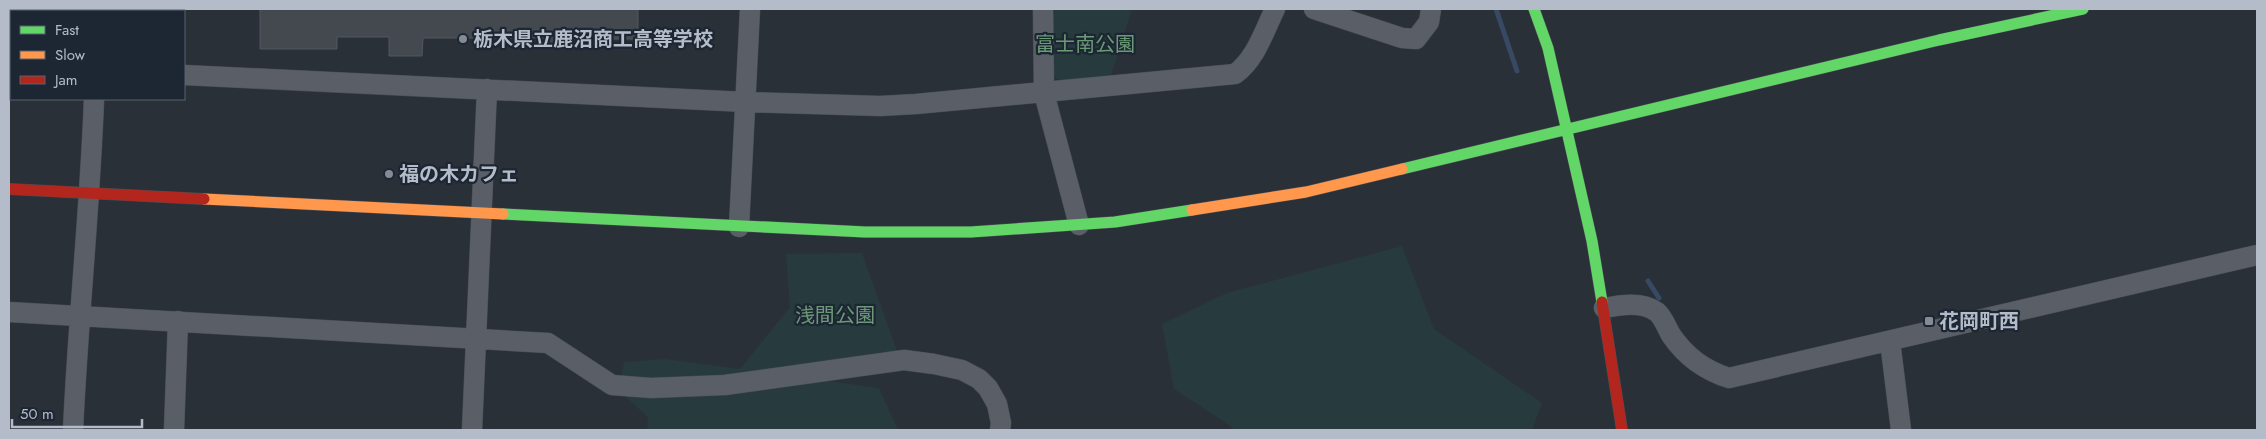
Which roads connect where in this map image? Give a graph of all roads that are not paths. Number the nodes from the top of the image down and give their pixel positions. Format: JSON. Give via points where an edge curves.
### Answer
{"nodes":[{"id":1,"x":750,"y":9,"type":"edge"},
{"id":2,"x":1044,"y":9,"type":"edge"},
{"id":3,"x":1275,"y":9,"type":"edge"},
{"id":4,"x":1314,"y":9,"type":"edge"},
{"id":5,"x":1430,"y":9,"type":"edge"},
{"id":6,"x":1534,"y":9,"type":"edge"},
{"id":7,"x":2083,"y":9,"type":"edge"},
{"id":8,"x":185,"y":75,"type":"edge"},
{"id":9,"x":487,"y":89,"type":"junction"},
{"id":10,"x":1044,"y":93,"type":"junction"},
{"id":11,"x":94,"y":100,"type":"edge"},
{"id":12,"x":746,"y":102,"type":"junction"},
{"id":13,"x":1567,"y":128,"type":"junction"},
{"id":14,"x":9,"y":189,"type":"edge"},
{"id":15,"x":90,"y":192,"type":"junction"},
{"id":16,"x":483,"y":212,"type":"junction"},
{"id":17,"x":1079,"y":225,"type":"junction"},
{"id":18,"x":739,"y":227,"type":"junction"},
{"id":19,"x":2257,"y":255,"type":"edge"},
{"id":20,"x":1604,"y":308,"type":"junction"},
{"id":21,"x":9,"y":312,"type":"edge"},
{"id":22,"x":79,"y":316,"type":"junction"},
{"id":23,"x":178,"y":322,"type":"junction"},
{"id":24,"x":476,"y":341,"type":"junction"},
{"id":25,"x":1890,"y":341,"type":"junction"},
{"id":26,"x":73,"y":430,"type":"edge"},
{"id":27,"x":174,"y":430,"type":"edge"},
{"id":28,"x":472,"y":430,"type":"edge"},
{"id":29,"x":1000,"y":430,"type":"edge"},
{"id":30,"x":1622,"y":430,"type":"edge"},
{"id":31,"x":1900,"y":430,"type":"edge"}],
"edges":[{"from":1,"to":12,"type":"street"},
{"from":2,"to":10,"type":"street"},
{"from":3,"to":10,"type":"street","via":[[1255,51],[1245,67],[1235,74]]},
{"from":4,"to":5,"type":"street","via":[[1402,38],[1416,39],[1429,22]]},
{"from":6,"to":13,"type":"street","via":[[1548,48]]},
{"from":7,"to":13,"type":"street"},
{"from":8,"to":9,"type":"street"},
{"from":9,"to":12,"type":"street"},
{"from":9,"to":16,"type":"street"},
{"from":10,"to":12,"type":"street","via":[[880,106]]},
{"from":10,"to":17,"type":"street"},
{"from":11,"to":15,"type":"street"},
{"from":12,"to":18,"type":"street"},
{"from":13,"to":17,"type":"street","via":[[1306,192],[1177,214]]},
{"from":13,"to":20,"type":"street"},
{"from":14,"to":15,"type":"street"},
{"from":15,"to":16,"type":"street"},
{"from":15,"to":22,"type":"street"},
{"from":16,"to":18,"type":"street"},
{"from":16,"to":24,"type":"street"},
{"from":17,"to":18,"type":"street","via":[[971,232]]},
{"from":19,"to":25,"type":"street"},
{"from":20,"to":25,"type":"street","via":[[1624,304],[1658,312],[1681,349],[1702,367],[1729,378]]},
{"from":20,"to":30,"type":"street"},
{"from":21,"to":22,"type":"street"},
{"from":22,"to":23,"type":"street"},
{"from":22,"to":26,"type":"street"},
{"from":23,"to":24,"type":"street"},
{"from":23,"to":27,"type":"street"},
{"from":24,"to":28,"type":"street"},
{"from":24,"to":29,"type":"street","via":[[548,344],[612,385],[651,388],[725,385],[904,360],[934,364],[962,370],[988,388],[997,404]]},
{"from":25,"to":31,"type":"street"}]}
